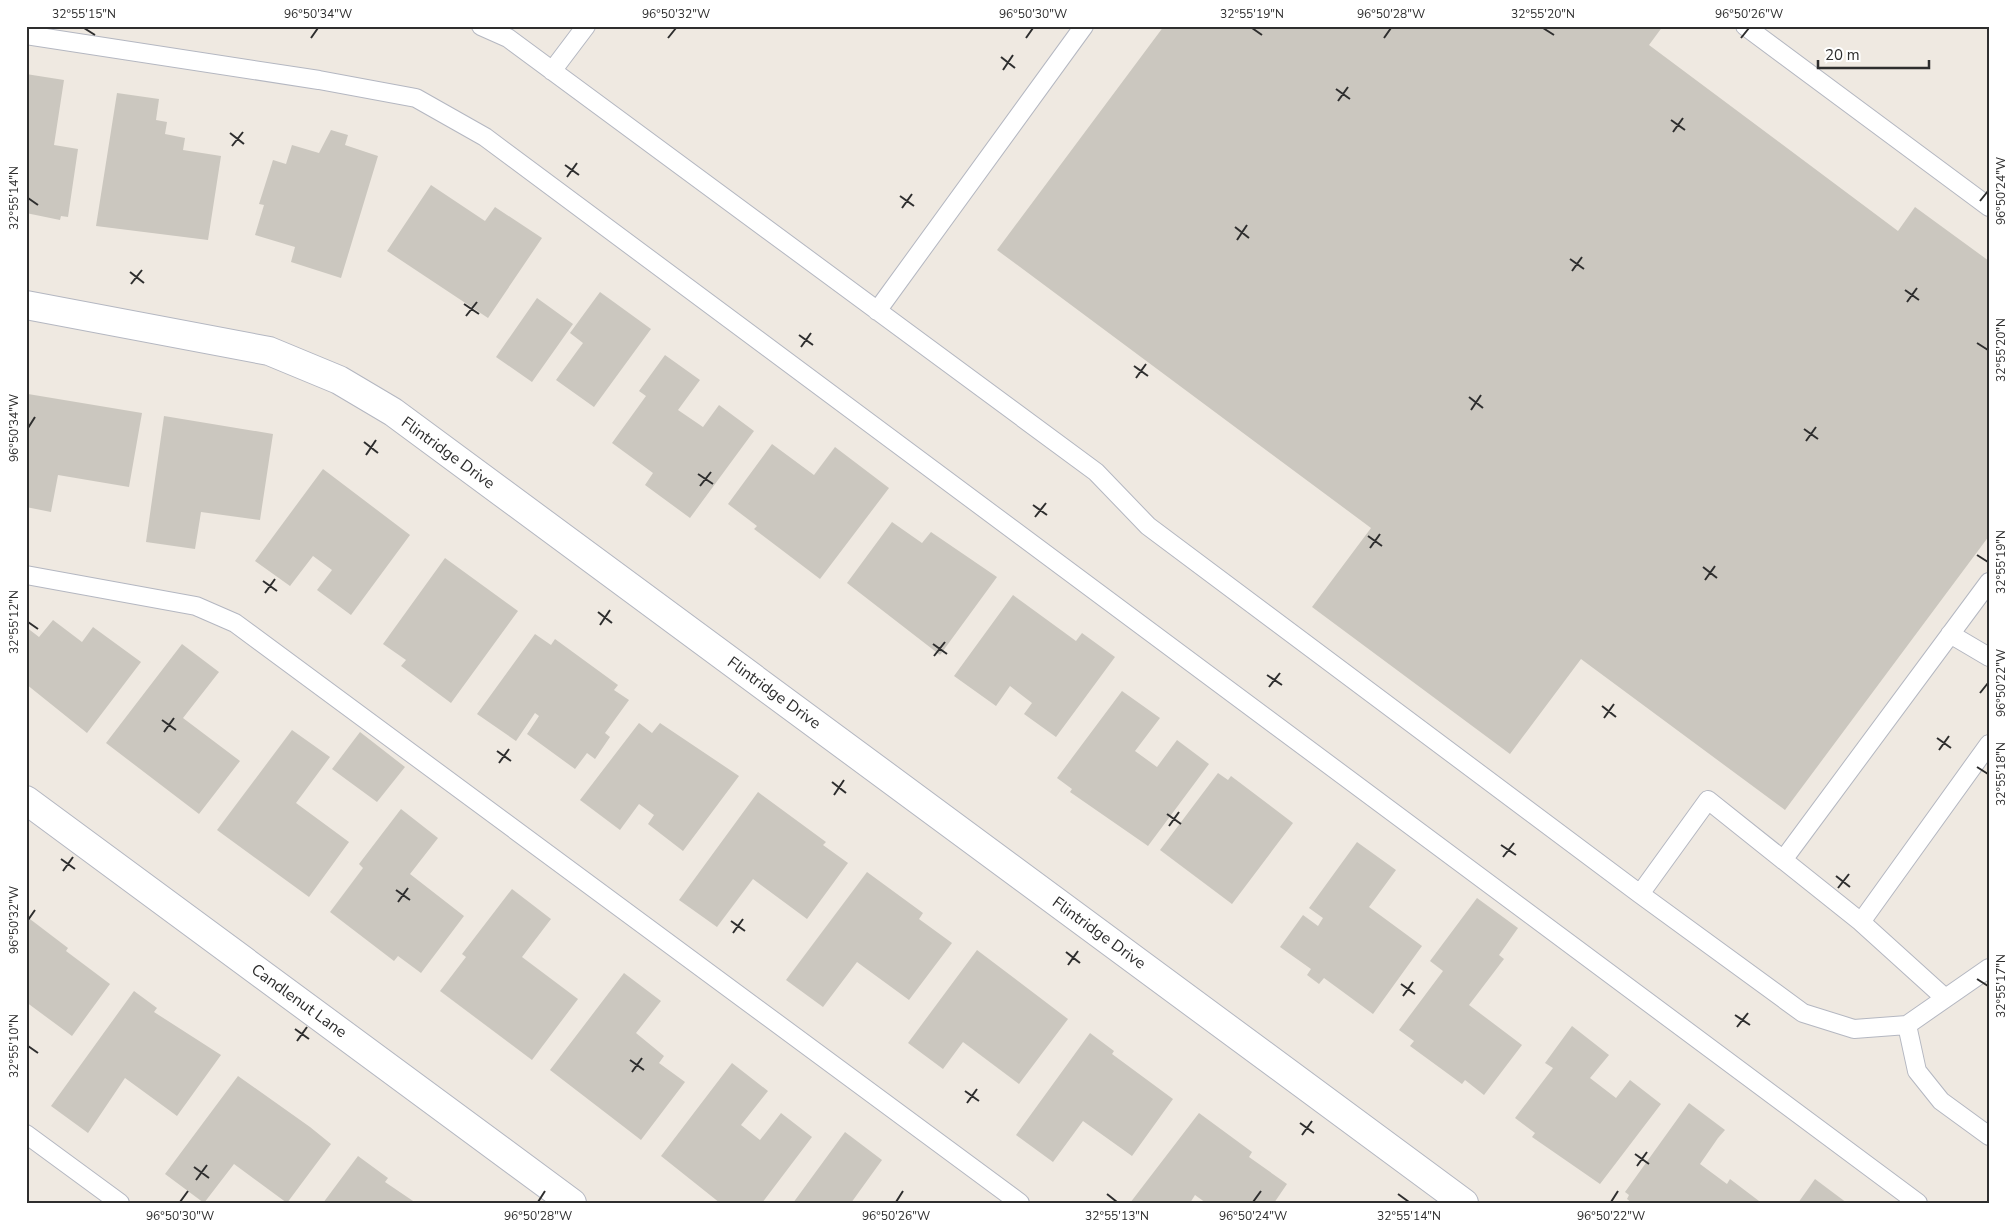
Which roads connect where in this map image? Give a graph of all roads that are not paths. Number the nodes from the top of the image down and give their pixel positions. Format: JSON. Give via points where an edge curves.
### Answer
{"nodes":[{"id":1,"x":482,"y":26,"type":"edge"},
{"id":2,"x":586,"y":26,"type":"edge"},
{"id":3,"x":1084,"y":26,"type":"edge"},
{"id":4,"x":1745,"y":26,"type":"edge"},
{"id":5,"x":26,"y":35,"type":"edge"},
{"id":6,"x":552,"y":71,"type":"junction"},
{"id":7,"x":1989,"y":207,"type":"edge"},
{"id":8,"x":26,"y":305,"type":"edge"},
{"id":9,"x":878,"y":311,"type":"junction"},
{"id":10,"x":26,"y":575,"type":"edge"},
{"id":11,"x":1989,"y":582,"type":"edge"},
{"id":12,"x":1950,"y":634,"type":"junction"},
{"id":13,"x":1989,"y":657,"type":"edge"},
{"id":14,"x":1989,"y":744,"type":"edge"},
{"id":15,"x":26,"y":800,"type":"edge"},
{"id":16,"x":1783,"y":860,"type":"junction"},
{"id":17,"x":1640,"y":894,"type":"junction"},
{"id":18,"x":1861,"y":922,"type":"junction"},
{"id":19,"x":1989,"y":968,"type":"edge"},
{"id":20,"x":1945,"y":998,"type":"junction"},
{"id":21,"x":1907,"y":1024,"type":"junction"},
{"id":22,"x":26,"y":1134,"type":"edge"},
{"id":23,"x":1989,"y":1136,"type":"edge"},
{"id":24,"x":120,"y":1203,"type":"edge"},
{"id":25,"x":572,"y":1203,"type":"edge"},
{"id":26,"x":1020,"y":1203,"type":"edge"},
{"id":27,"x":1464,"y":1203,"type":"edge"},
{"id":28,"x":1918,"y":1203,"type":"edge"}],
"edges":[{"from":1,"to":6,"type":"lane","via":[[508,38]]},
{"from":2,"to":6,"type":"lane"},
{"from":3,"to":9,"type":"lane"},
{"from":4,"to":7,"type":"lane"},
{"from":5,"to":28,"type":"lane","via":[[416,98],[484,137]]},
{"from":6,"to":9,"type":"lane"},
{"from":8,"to":27,"type":"street","name":"Flintridge Drive","via":[[269,351],[339,380],[393,412]]},
{"from":9,"to":17,"type":"lane","via":[[1096,472],[1148,526]]},
{"from":10,"to":26,"type":"lane","via":[[196,606],[235,623]]},
{"from":11,"to":12,"type":"lane"},
{"from":12,"to":13,"type":"lane"},
{"from":12,"to":16,"type":"lane"},
{"from":14,"to":18,"type":"lane"},
{"from":15,"to":25,"type":"street","name":"Candlenut Lane"},
{"from":16,"to":17,"type":"lane","via":[[1708,800]]},
{"from":16,"to":18,"type":"lane"},
{"from":17,"to":21,"type":"lane","via":[[1803,1013],[1854,1029]]},
{"from":18,"to":20,"type":"lane"},
{"from":19,"to":20,"type":"lane"},
{"from":20,"to":21,"type":"lane"},
{"from":21,"to":23,"type":"lane","via":[[1917,1070],[1940,1101]]},
{"from":22,"to":24,"type":"lane"}]}
